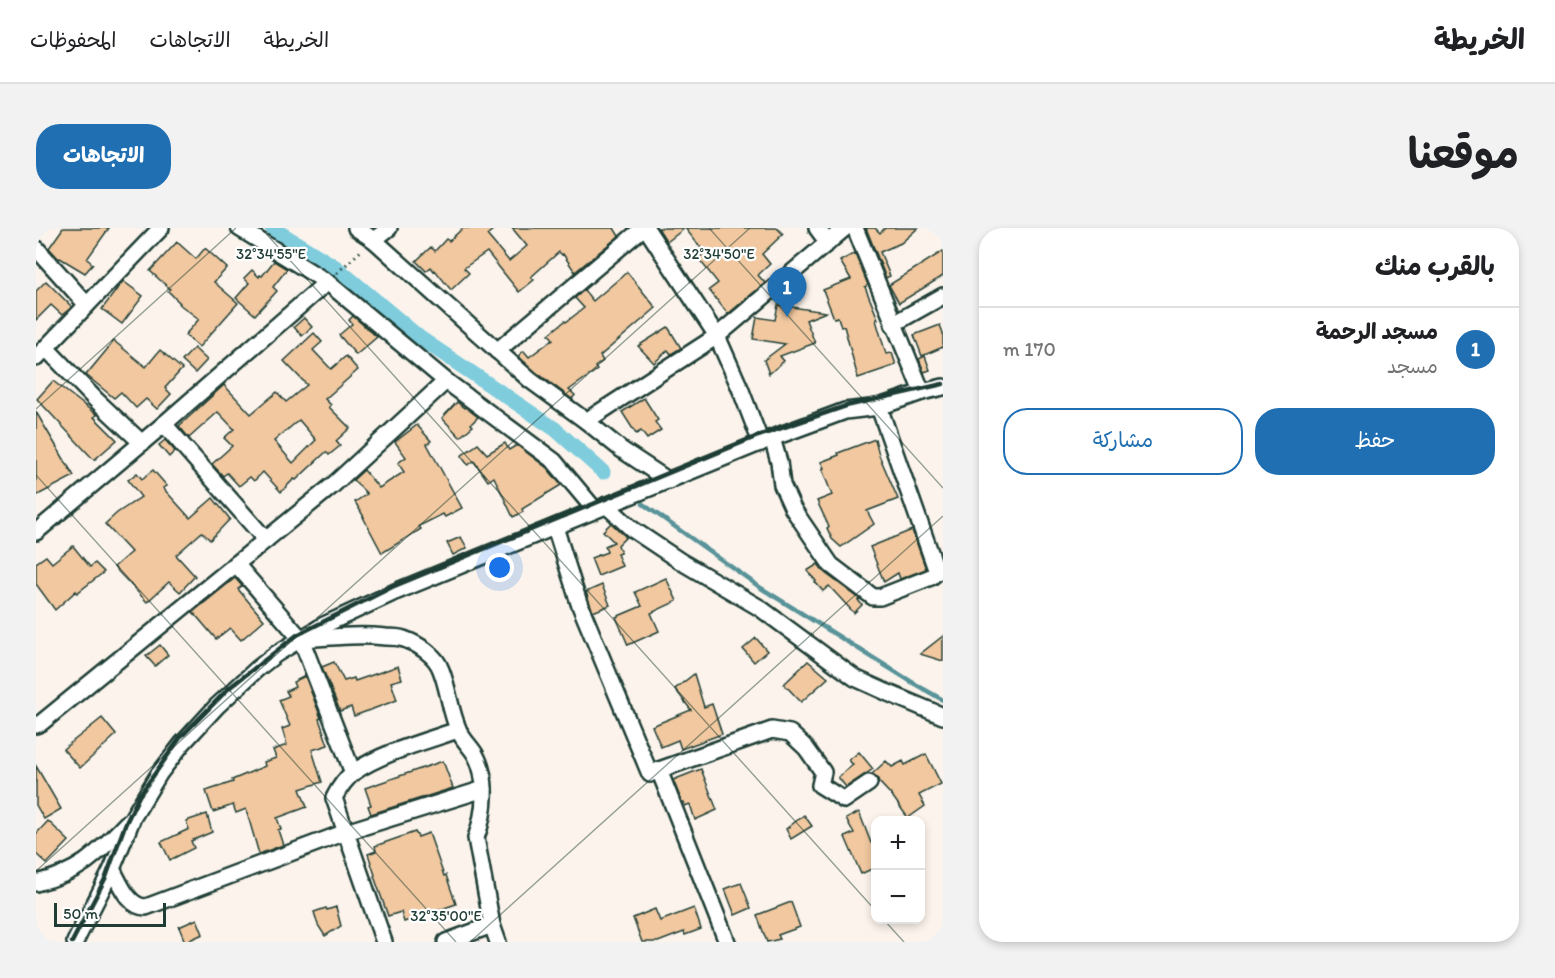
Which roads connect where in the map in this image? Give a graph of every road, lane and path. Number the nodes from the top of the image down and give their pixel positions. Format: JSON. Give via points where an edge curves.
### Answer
{"nodes":[{"id":1,"x":161,"y":228,"type":"edge"},
{"id":2,"x":239,"y":228,"type":"edge"},
{"id":3,"x":356,"y":228,"type":"edge"},
{"id":4,"x":389,"y":228,"type":"edge"},
{"id":5,"x":645,"y":228,"type":"edge"},
{"id":6,"x":817,"y":228,"type":"edge"},
{"id":7,"x":844,"y":228,"type":"edge"},
{"id":8,"x":855,"y":228,"type":"edge"},
{"id":9,"x":828,"y":243,"type":"junction"},
{"id":10,"x":369,"y":244,"type":"junction"},
{"id":11,"x":36,"y":248,"type":"edge"},
{"id":12,"x":329,"y":279,"type":"junction"},
{"id":13,"x":943,"y":296,"type":"edge"},
{"id":14,"x":87,"y":305,"type":"junction"},
{"id":15,"x":893,"y":324,"type":"junction"},
{"id":16,"x":717,"y":336,"type":"junction"},
{"id":17,"x":497,"y":351,"type":"junction"},
{"id":18,"x":41,"y":353,"type":"edge"},
{"id":19,"x":446,"y":381,"type":"junction"},
{"id":20,"x":943,"y":387,"type":"edge"},
{"id":21,"x":922,"y":392,"type":"junction"},
{"id":22,"x":879,"y":406,"type":"junction"},
{"id":23,"x":586,"y":421,"type":"junction"},
{"id":24,"x":164,"y":424,"type":"junction"},
{"id":25,"x":766,"y":440,"type":"junction"},
{"id":26,"x":142,"y":443,"type":"junction"},
{"id":27,"x":669,"y":481,"type":"junction"},
{"id":28,"x":600,"y":508,"type":"junction"},
{"id":29,"x":555,"y":526,"type":"junction"},
{"id":30,"x":36,"y":532,"type":"edge"},
{"id":31,"x":266,"y":540,"type":"junction"},
{"id":32,"x":236,"y":564,"type":"junction"},
{"id":33,"x":301,"y":639,"type":"junction"},
{"id":34,"x":943,"y":716,"type":"edge"},
{"id":35,"x":36,"y":725,"type":"edge"},
{"id":36,"x":458,"y":730,"type":"junction"},
{"id":37,"x":658,"y":770,"type":"junction"},
{"id":38,"x":353,"y":773,"type":"junction"},
{"id":39,"x":869,"y":783,"type":"dead end"},
{"id":40,"x":484,"y":789,"type":"junction"},
{"id":41,"x":133,"y":817,"type":"junction"},
{"id":42,"x":346,"y":832,"type":"junction"},
{"id":43,"x":112,"y":869,"type":"junction"},
{"id":44,"x":36,"y":883,"type":"edge"},
{"id":45,"x":492,"y":925,"type":"junction"},
{"id":46,"x":75,"y":942,"type":"edge"},
{"id":47,"x":384,"y":942,"type":"edge"},
{"id":48,"x":446,"y":942,"type":"edge"},
{"id":49,"x":498,"y":942,"type":"edge"},
{"id":50,"x":727,"y":942,"type":"edge"}],
"edges":[{"from":1,"to":14,"type":"street"},
{"from":2,"to":12,"type":"street"},
{"from":3,"to":10,"type":"street"},
{"from":4,"to":10,"type":"street"},
{"from":5,"to":16,"type":"street"},
{"from":5,"to":17,"type":"street"},
{"from":6,"to":9,"type":"street"},
{"from":7,"to":9,"type":"street"},
{"from":8,"to":15,"type":"street"},
{"from":9,"to":16,"type":"street"},
{"from":10,"to":12,"type":"path"},
{"from":10,"to":17,"type":"street"},
{"from":11,"to":14,"type":"street"},
{"from":12,"to":19,"type":"street"},
{"from":12,"to":24,"type":"street"},
{"from":13,"to":15,"type":"street"},
{"from":14,"to":18,"type":"street"},
{"from":15,"to":21,"type":"street"},
{"from":16,"to":23,"type":"street"},
{"from":16,"to":25,"type":"street"},
{"from":17,"to":23,"type":"street"},
{"from":18,"to":26,"type":"street"},
{"from":19,"to":28,"type":"street","via":[[554,460]]},
{"from":19,"to":31,"type":"street","via":[[332,486]]},
{"from":20,"to":21,"type":"street"},
{"from":21,"to":22,"type":"street"},
{"from":22,"to":25,"type":"street","via":[[845,411]]},
{"from":22,"to":25,"type":"street","via":[[937,572],[880,597],[873,597],[831,565],[793,509],[782,485],[779,462]]},
{"from":23,"to":27,"type":"street"},
{"from":24,"to":26,"type":"street"},
{"from":24,"to":31,"type":"street"},
{"from":25,"to":27,"type":"street"},
{"from":26,"to":30,"type":"street"},
{"from":27,"to":28,"type":"street"},
{"from":28,"to":29,"type":"street"},
{"from":28,"to":34,"type":"street","via":[[760,608],[855,678]]},
{"from":29,"to":33,"type":"street","via":[[395,592]]},
{"from":29,"to":37,"type":"street","via":[[579,603],[650,774]]},
{"from":31,"to":32,"type":"street"},
{"from":32,"to":33,"type":"street"},
{"from":32,"to":35,"type":"street"},
{"from":33,"to":36,"type":"street","via":[[380,636],[402,638],[418,646],[434,657],[441,668]]},
{"from":33,"to":38,"type":"street"},
{"from":33,"to":41,"type":"street","via":[[257,669],[217,706],[159,774]]},
{"from":36,"to":38,"type":"street","via":[[378,758]]},
{"from":36,"to":40,"type":"street","via":[[475,754]]},
{"from":37,"to":39,"type":"street","via":[[772,730],[790,733],[806,748],[823,772],[820,785],[844,800]]},
{"from":37,"to":50,"type":"street"},
{"from":38,"to":42,"type":"street","via":[[334,798]]},
{"from":40,"to":42,"type":"street"},
{"from":40,"to":45,"type":"street","via":[[483,814],[476,838]]},
{"from":41,"to":43,"type":"street"},
{"from":41,"to":44,"type":"street","via":[[88,861],[69,873]]},
{"from":42,"to":43,"type":"street","via":[[146,907],[131,901]]},
{"from":42,"to":47,"type":"street"},
{"from":43,"to":46,"type":"street"},
{"from":45,"to":48,"type":"street"},
{"from":45,"to":49,"type":"street"}]}
